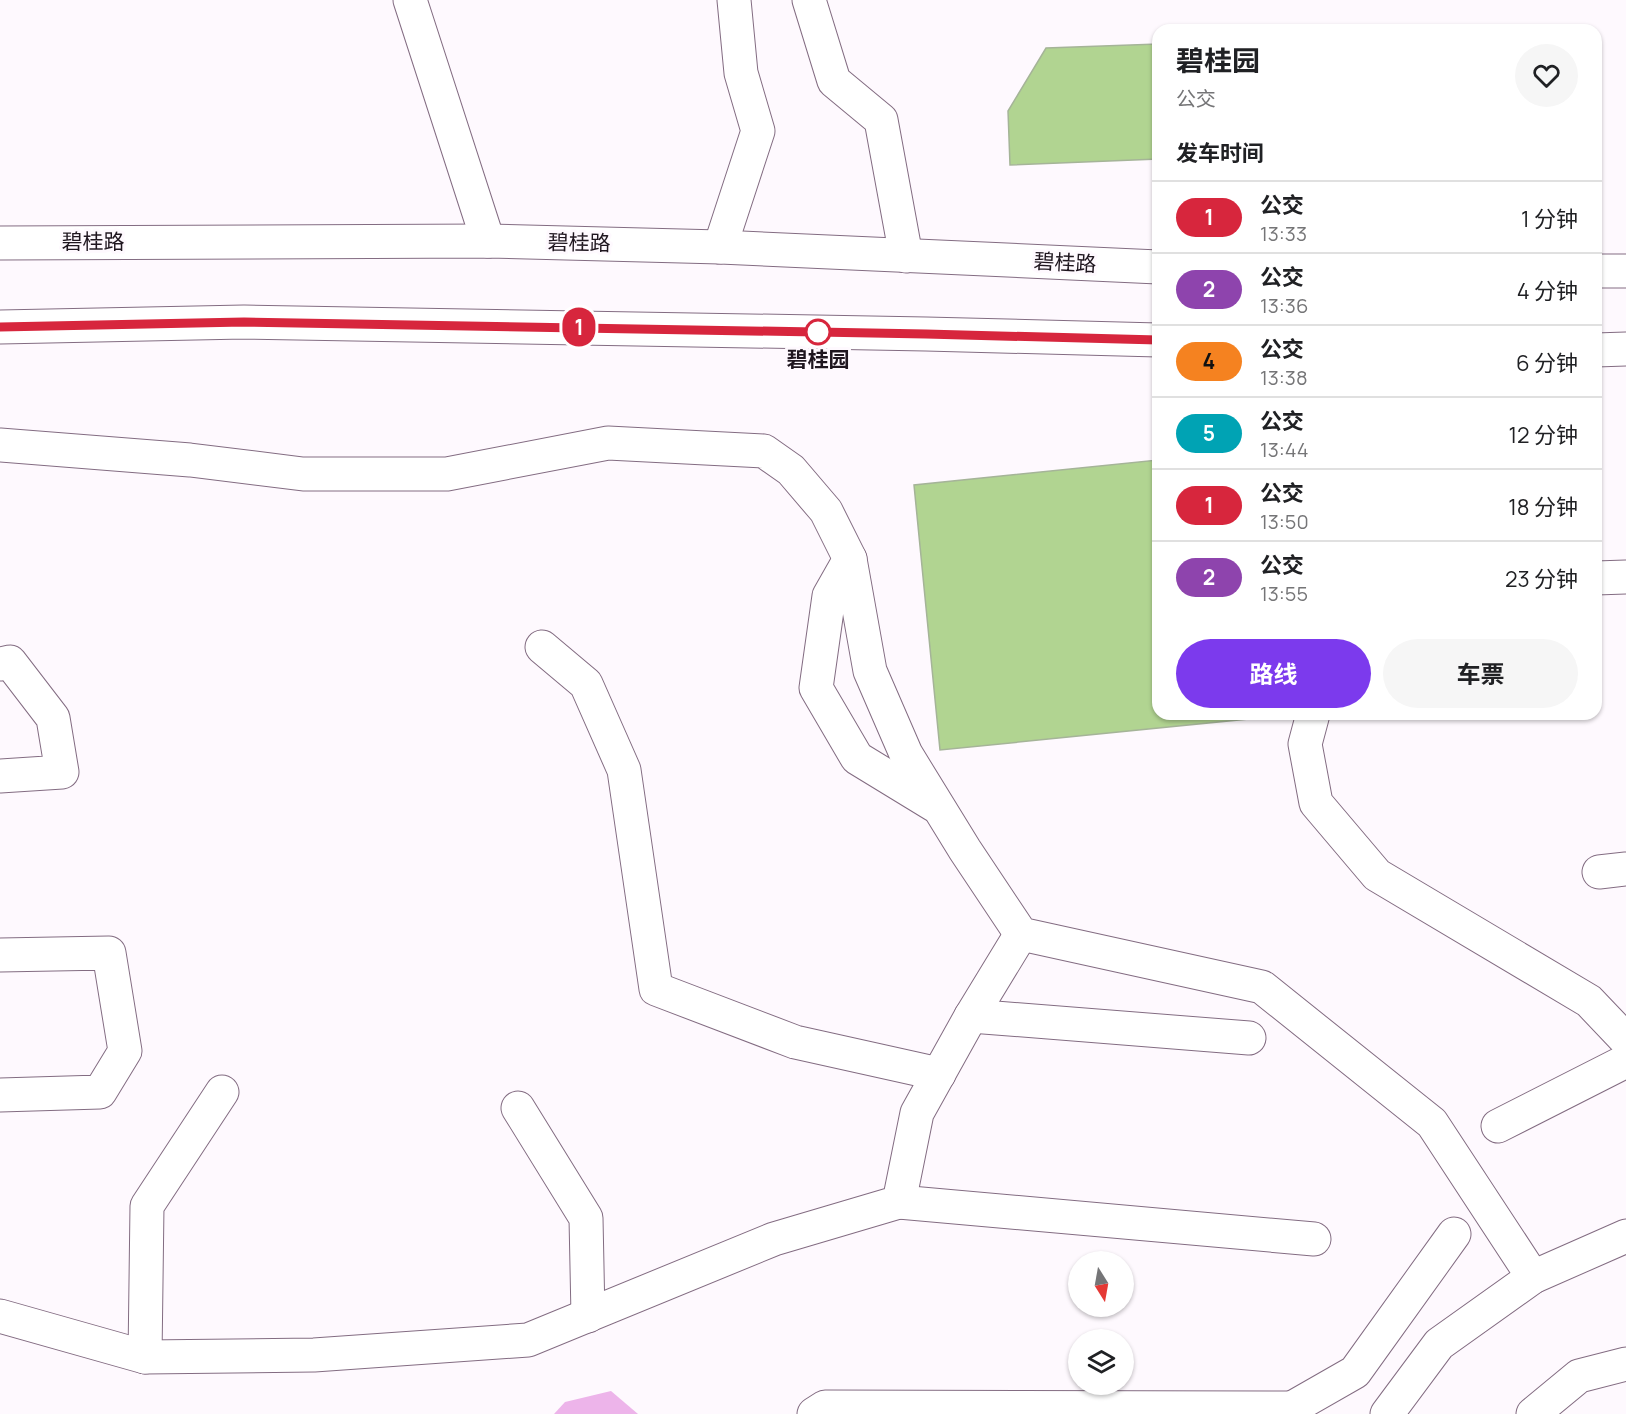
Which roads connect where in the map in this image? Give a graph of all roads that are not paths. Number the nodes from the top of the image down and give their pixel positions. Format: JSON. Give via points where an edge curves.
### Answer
{"nodes":[{"id":1,"x":410,"y":0,"type":"edge"},
{"id":2,"x":735,"y":0,"type":"edge"},
{"id":3,"x":809,"y":0,"type":"edge"},
{"id":4,"x":488,"y":241,"type":"junction"},
{"id":5,"x":0,"y":243,"type":"edge"},
{"id":6,"x":720,"y":247,"type":"junction"},
{"id":7,"x":906,"y":256,"type":"junction"},
{"id":8,"x":1152,"y":267,"type":"edge"},
{"id":9,"x":1602,"y":271,"type":"edge"},
{"id":10,"x":1626,"y":271,"type":"edge"},
{"id":11,"x":0,"y":327,"type":"edge"},
{"id":12,"x":1152,"y":340,"type":"edge"},
{"id":13,"x":1602,"y":350,"type":"edge"},
{"id":14,"x":1626,"y":350,"type":"edge"},
{"id":15,"x":0,"y":445,"type":"edge"},
{"id":16,"x":850,"y":559,"type":"junction"},
{"id":17,"x":1626,"y":577,"type":"edge"},
{"id":18,"x":1602,"y":578,"type":"edge"},
{"id":19,"x":542,"y":647,"type":"dead end"},
{"id":20,"x":0,"y":664,"type":"edge"},
{"id":21,"x":1311,"y":720,"type":"edge"},
{"id":22,"x":0,"y":776,"type":"edge"},
{"id":23,"x":940,"y":809,"type":"junction"},
{"id":24,"x":1021,"y":934,"type":"junction"},
{"id":25,"x":0,"y":955,"type":"edge"},
{"id":26,"x":972,"y":1016,"type":"junction"},
{"id":27,"x":1249,"y":1038,"type":"dead end"},
{"id":28,"x":1626,"y":1040,"type":"edge"},
{"id":29,"x":1626,"y":1061,"type":"edge"},
{"id":30,"x":939,"y":1074,"type":"junction"},
{"id":31,"x":222,"y":1092,"type":"dead end"},
{"id":32,"x":0,"y":1095,"type":"edge"},
{"id":33,"x":518,"y":1108,"type":"dead end"},
{"id":34,"x":1498,"y":1126,"type":"dead end"},
{"id":35,"x":899,"y":1202,"type":"junction"},
{"id":36,"x":1454,"y":1234,"type":"dead end"},
{"id":37,"x":1626,"y":1236,"type":"edge"},
{"id":38,"x":1314,"y":1239,"type":"dead end"},
{"id":39,"x":1533,"y":1277,"type":"junction"},
{"id":40,"x":0,"y":1316,"type":"edge"},
{"id":41,"x":588,"y":1316,"type":"junction"},
{"id":42,"x":145,"y":1357,"type":"junction"},
{"id":43,"x":1626,"y":1364,"type":"edge"},
{"id":44,"x":1290,"y":1411,"type":"edge"},
{"id":45,"x":814,"y":1414,"type":"edge"},
{"id":46,"x":1387,"y":1414,"type":"edge"},
{"id":47,"x":1533,"y":1414,"type":"edge"}],
"edges":[{"from":1,"to":4,"type":"street"},
{"from":2,"to":6,"type":"street","via":[[741,73],[758,130]]},
{"from":3,"to":7,"type":"street","via":[[834,81],[881,120]]},
{"from":4,"to":5,"type":"street","name":"碧桂路"},
{"from":4,"to":6,"type":"street","name":"碧桂路"},
{"from":6,"to":7,"type":"street","name":"碧桂路"},
{"from":7,"to":8,"type":"street","name":"碧桂路"},
{"from":9,"to":10,"type":"street"},
{"from":11,"to":12,"type":"street","via":[[244,322]]},
{"from":13,"to":14,"type":"street"},
{"from":15,"to":16,"type":"street","via":[[190,460],[303,474],[447,474],[608,443],[764,451],[791,470],[826,511]]},
{"from":16,"to":23,"type":"street","via":[[870,671],[906,754]]},
{"from":16,"to":23,"type":"street","via":[[829,596],[816,688],[857,758]]},
{"from":17,"to":18,"type":"street"},
{"from":19,"to":30,"type":"street","via":[[586,684],[624,770],[656,989],[795,1042]]},
{"from":20,"to":22,"type":"street","via":[[10,662],[53,718],[62,772]]},
{"from":21,"to":28,"type":"street","via":[[1305,744],[1316,803],[1377,875],[1589,1001]]},
{"from":23,"to":24,"type":"street"},
{"from":24,"to":26,"type":"street"},
{"from":24,"to":39,"type":"street","via":[[1262,987],[1432,1123]]},
{"from":25,"to":32,"type":"street","via":[[109,953],[125,1051],[100,1092]]},
{"from":26,"to":27,"type":"street"},
{"from":26,"to":30,"type":"street"},
{"from":29,"to":34,"type":"street"},
{"from":30,"to":35,"type":"street","via":[[917,1113]]},
{"from":31,"to":42,"type":"street","via":[[147,1206]]},
{"from":33,"to":41,"type":"street","via":[[586,1218]]},
{"from":35,"to":38,"type":"street"},
{"from":35,"to":41,"type":"street","via":[[774,1239]]},
{"from":36,"to":44,"type":"street","via":[[1355,1372]]},
{"from":37,"to":39,"type":"street"},
{"from":39,"to":46,"type":"street","via":[[1439,1344]]},
{"from":40,"to":42,"type":"street"},
{"from":41,"to":42,"type":"street","via":[[528,1340],[314,1355]]},
{"from":43,"to":47,"type":"street","via":[[1579,1376]]},
{"from":44,"to":45,"type":"street","via":[[825,1407]]}]}
